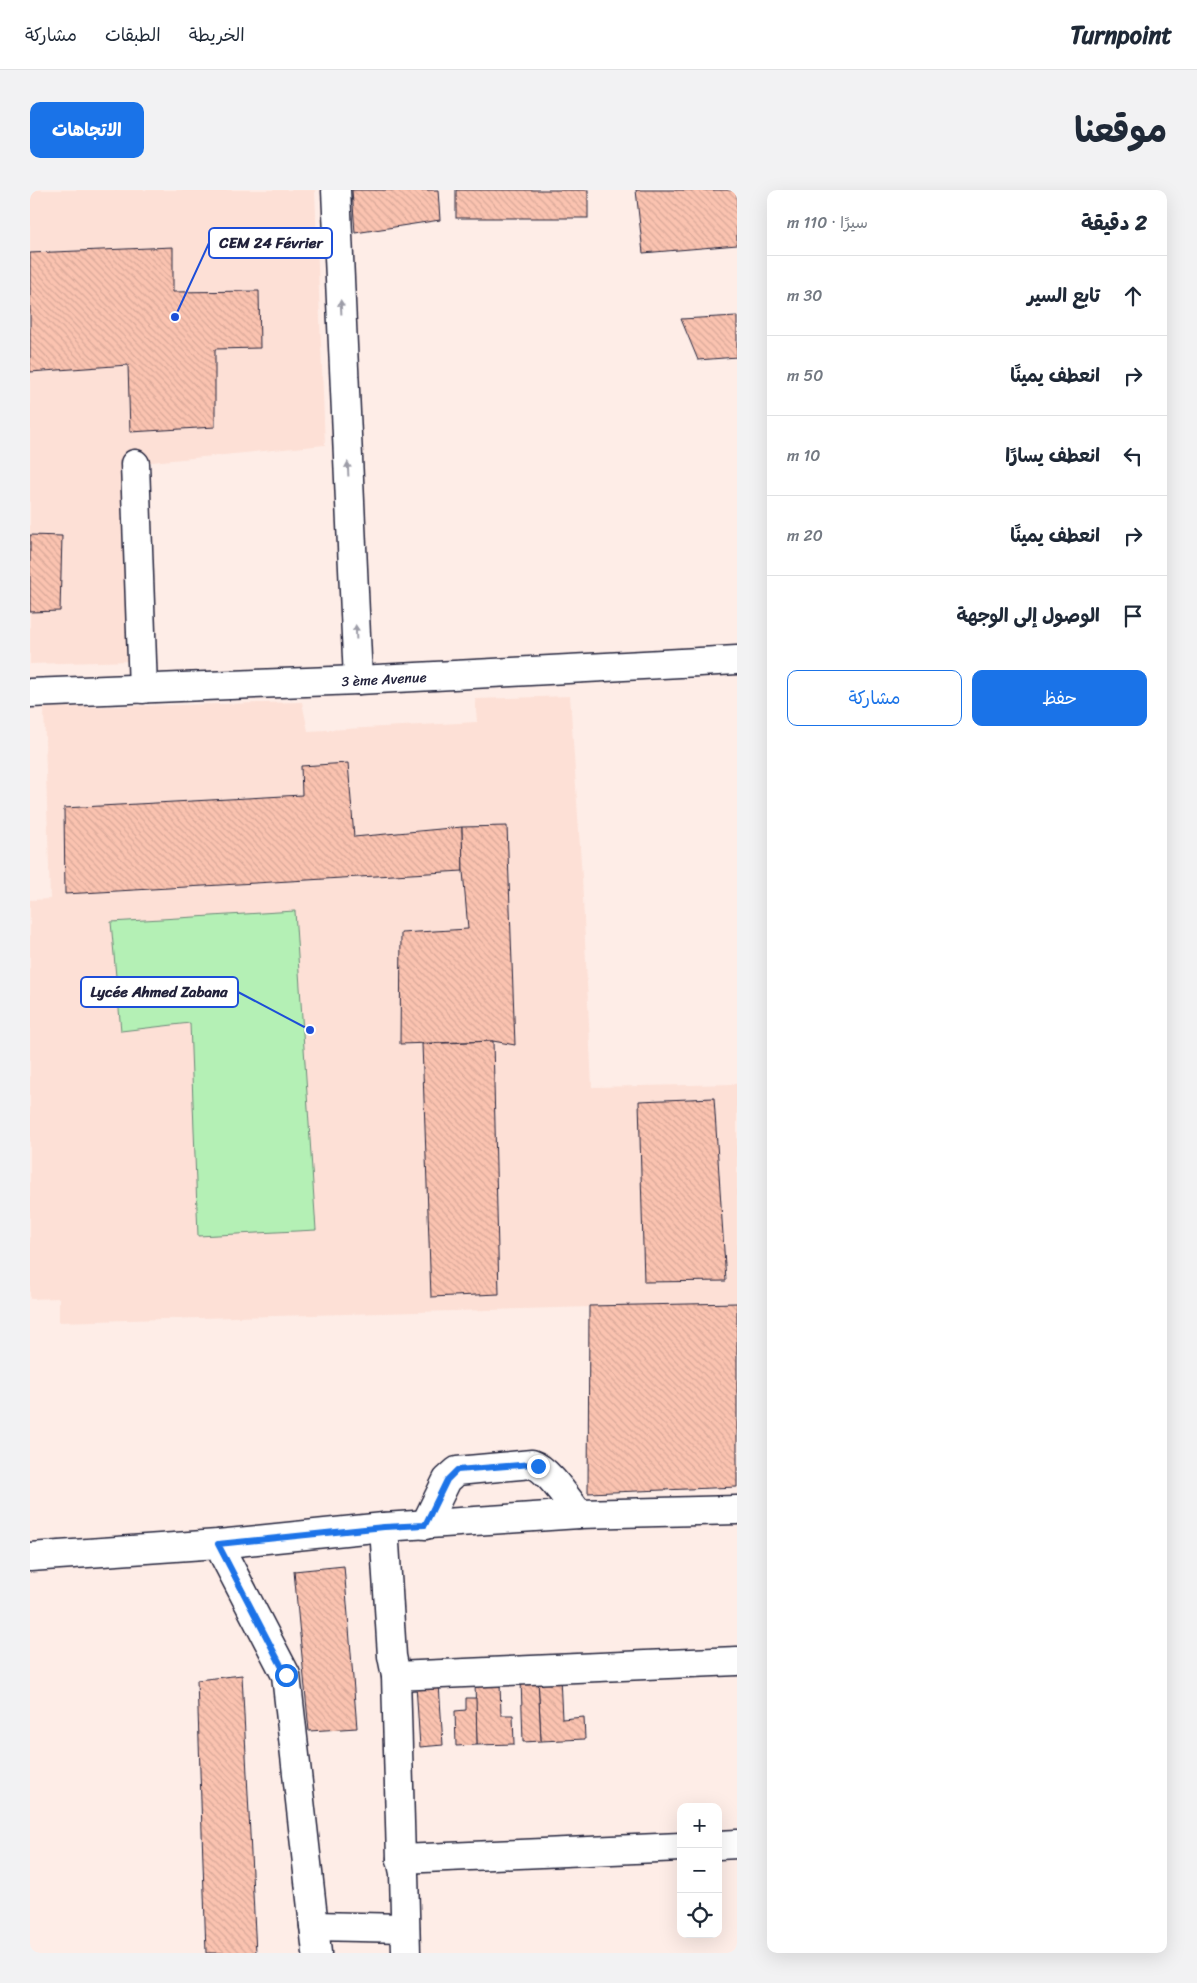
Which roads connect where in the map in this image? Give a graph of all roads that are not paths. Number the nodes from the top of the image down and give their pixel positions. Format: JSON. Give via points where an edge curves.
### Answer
{"nodes":[{"id":1,"x":336,"y":190,"type":"edge"},
{"id":2,"x":135,"y":464,"type":"dead end"},
{"id":3,"x":737,"y":660,"type":"edge"},
{"id":4,"x":358,"y":680,"type":"junction"},
{"id":5,"x":144,"y":689,"type":"junction"},
{"id":6,"x":30,"y":693,"type":"edge"},
{"id":7,"x":737,"y":1510,"type":"edge"},
{"id":8,"x":579,"y":1514,"type":"junction"},
{"id":9,"x":425,"y":1525,"type":"junction"},
{"id":10,"x":384,"y":1527,"type":"junction"},
{"id":11,"x":218,"y":1544,"type":"junction"},
{"id":12,"x":30,"y":1557,"type":"edge"},
{"id":13,"x":737,"y":1660,"type":"edge"},
{"id":14,"x":396,"y":1676,"type":"junction"},
{"id":15,"x":737,"y":1844,"type":"edge"},
{"id":16,"x":722,"y":1845,"type":"edge"},
{"id":17,"x":677,"y":1847,"type":"edge"},
{"id":18,"x":402,"y":1859,"type":"junction"},
{"id":19,"x":314,"y":1926,"type":"junction"},
{"id":20,"x":406,"y":1940,"type":"edge"},
{"id":21,"x":317,"y":1953,"type":"edge"}],
"edges":[{"from":4,"to":1,"type":"street","one_way":true},
{"from":2,"to":5,"type":"street"},
{"from":3,"to":4,"type":"street","name":"3 ème Avenue"},
{"from":4,"to":5,"type":"street","name":"3 ème Avenue"},
{"from":5,"to":6,"type":"street","name":"3 ème Avenue"},
{"from":7,"to":8,"type":"street"},
{"from":8,"to":9,"type":"street"},
{"from":8,"to":9,"type":"street","via":[[545,1472],[532,1464],[457,1470],[447,1480]]},
{"from":9,"to":10,"type":"street"},
{"from":10,"to":11,"type":"street"},
{"from":10,"to":14,"type":"street"},
{"from":11,"to":12,"type":"street"},
{"from":11,"to":19,"type":"street","via":[[286,1675]]},
{"from":13,"to":14,"type":"street"},
{"from":14,"to":18,"type":"street"},
{"from":15,"to":16,"type":"street"},
{"from":17,"to":18,"type":"street"},
{"from":18,"to":20,"type":"street"},
{"from":19,"to":20,"type":"street"},
{"from":19,"to":21,"type":"street"}]}
